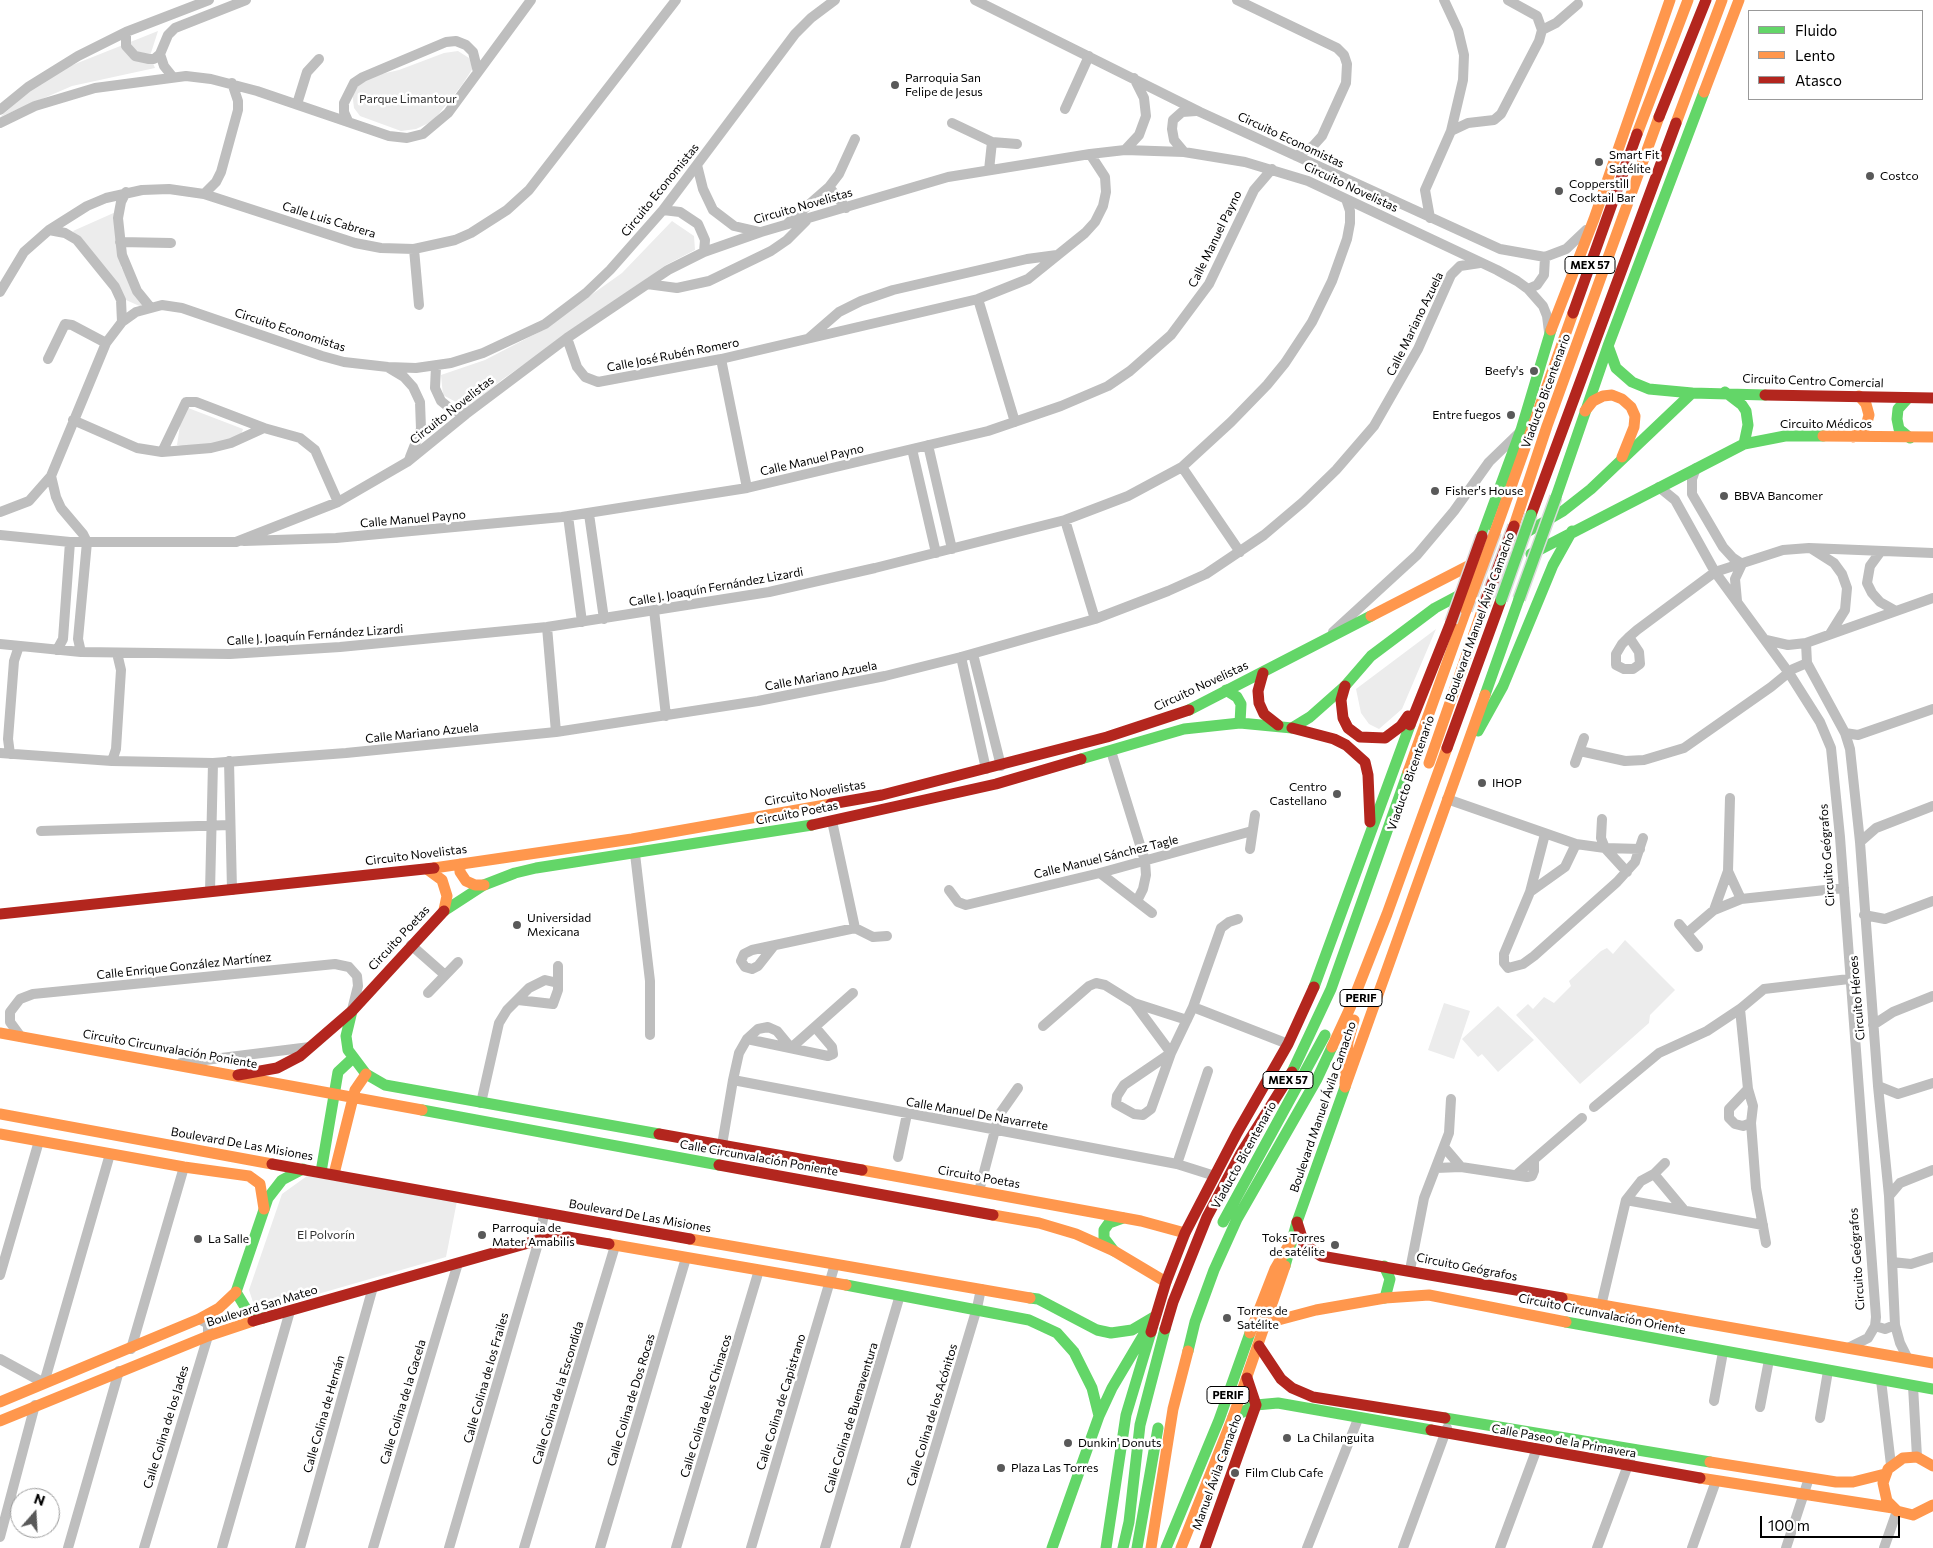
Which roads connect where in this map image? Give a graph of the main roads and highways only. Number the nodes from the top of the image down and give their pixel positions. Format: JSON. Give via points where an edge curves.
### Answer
{"nodes":[{"id":1,"x":1670,"y":0,"type":"edge"},
{"id":2,"x":1688,"y":0,"type":"edge"},
{"id":3,"x":1706,"y":0,"type":"edge"},
{"id":4,"x":1722,"y":0,"type":"edge"},
{"id":5,"x":1739,"y":0,"type":"edge"},
{"id":6,"x":1608,"y":346,"type":"junction"},
{"id":7,"x":1725,"y":392,"type":"junction"},
{"id":8,"x":1692,"y":393,"type":"junction"},
{"id":9,"x":1859,"y":396,"type":"junction"},
{"id":10,"x":1908,"y":398,"type":"junction"},
{"id":11,"x":1933,"y":398,"type":"edge"},
{"id":12,"x":1584,"y":412,"type":"junction"},
{"id":13,"x":1853,"y":437,"type":"junction"},
{"id":14,"x":1933,"y":437,"type":"edge"},
{"id":15,"x":1910,"y":438,"type":"junction"},
{"id":16,"x":1744,"y":444,"type":"junction"},
{"id":17,"x":1622,"y":457,"type":"junction"},
{"id":18,"x":1572,"y":531,"type":"junction"},
{"id":19,"x":1263,"y":672,"type":"junction"},
{"id":20,"x":1345,"y":686,"type":"junction"},
{"id":21,"x":1226,"y":690,"type":"junction"},
{"id":22,"x":1419,"y":700,"type":"junction"},
{"id":23,"x":1240,"y":723,"type":"junction"},
{"id":24,"x":1278,"y":725,"type":"junction"},
{"id":25,"x":1292,"y":728,"type":"junction"},
{"id":26,"x":1463,"y":756,"type":"junction"},
{"id":27,"x":1371,"y":830,"type":"junction"},
{"id":28,"x":460,"y":864,"type":"junction"},
{"id":29,"x":427,"y":870,"type":"junction"},
{"id":30,"x":484,"y":885,"type":"junction"},
{"id":31,"x":444,"y":910,"type":"junction"},
{"id":32,"x":0,"y":914,"type":"edge"},
{"id":33,"x":1387,"y":914,"type":"junction"},
{"id":34,"x":352,"y":1011,"type":"junction"},
{"id":35,"x":0,"y":1033,"type":"edge"},
{"id":36,"x":352,"y":1058,"type":"junction"},
{"id":37,"x":366,"y":1074,"type":"junction"},
{"id":38,"x":238,"y":1075,"type":"junction"},
{"id":39,"x":1345,"y":1084,"type":"junction"},
{"id":40,"x":336,"y":1094,"type":"junction"},
{"id":41,"x":353,"y":1096,"type":"junction"},
{"id":42,"x":0,"y":1114,"type":"edge"},
{"id":43,"x":0,"y":1134,"type":"edge"},
{"id":44,"x":761,"y":1152,"type":"junction"},
{"id":45,"x":303,"y":1169,"type":"junction"},
{"id":46,"x":321,"y":1172,"type":"junction"},
{"id":47,"x":758,"y":1172,"type":"junction"},
{"id":48,"x":334,"y":1174,"type":"junction"},
{"id":49,"x":264,"y":1210,"type":"junction"},
{"id":50,"x":1123,"y":1218,"type":"junction"},
{"id":51,"x":1297,"y":1222,"type":"junction"},
{"id":52,"x":1185,"y":1233,"type":"junction"},
{"id":53,"x":1290,"y":1243,"type":"junction"},
{"id":54,"x":1114,"y":1251,"type":"junction"},
{"id":55,"x":1384,"y":1266,"type":"junction"},
{"id":56,"x":1430,"y":1275,"type":"junction"},
{"id":57,"x":1166,"y":1282,"type":"junction"},
{"id":58,"x":236,"y":1292,"type":"junction"},
{"id":59,"x":1429,"y":1295,"type":"junction"},
{"id":60,"x":1385,"y":1298,"type":"junction"},
{"id":61,"x":1067,"y":1314,"type":"junction"},
{"id":62,"x":1154,"y":1317,"type":"junction"},
{"id":63,"x":263,"y":1318,"type":"junction"},
{"id":64,"x":1183,"y":1322,"type":"dead end"},
{"id":65,"x":1266,"y":1323,"type":"junction"},
{"id":66,"x":1057,"y":1333,"type":"junction"},
{"id":67,"x":1259,"y":1346,"type":"junction"},
{"id":68,"x":1176,"y":1348,"type":"dead end"},
{"id":69,"x":1933,"y":1363,"type":"edge"},
{"id":70,"x":1247,"y":1378,"type":"junction"},
{"id":71,"x":1933,"y":1389,"type":"edge"},
{"id":72,"x":0,"y":1402,"type":"edge"},
{"id":73,"x":1256,"y":1405,"type":"junction"},
{"id":74,"x":1099,"y":1416,"type":"junction"},
{"id":75,"x":1234,"y":1417,"type":"junction"},
{"id":76,"x":0,"y":1421,"type":"edge"},
{"id":77,"x":1927,"y":1461,"type":"edge"},
{"id":78,"x":1888,"y":1470,"type":"junction"},
{"id":79,"x":1895,"y":1509,"type":"junction"},
{"id":80,"x":1931,"y":1511,"type":"edge"},
{"id":81,"x":1052,"y":1548,"type":"edge"},
{"id":82,"x":1106,"y":1548,"type":"edge"},
{"id":83,"x":1123,"y":1548,"type":"edge"},
{"id":84,"x":1137,"y":1548,"type":"edge"},
{"id":85,"x":1151,"y":1548,"type":"edge"},
{"id":86,"x":1166,"y":1548,"type":"edge"},
{"id":87,"x":1181,"y":1548,"type":"edge"},
{"id":88,"x":1205,"y":1548,"type":"edge"}],
"edges":[{"from":1,"to":22,"type":"main road","name":"Boulevard Manuel Ávila Camacho","bridge":true,"via":[[1594,219],[1549,335],[1521,430]]},
{"from":2,"to":83,"type":"main road","name":"Boulevard Manuel Ávila Camacho","number":"MEX 57","bridge":true,"via":[[1642,120],[1331,989],[1287,1082],[1240,1155],[1207,1217],[1173,1302],[1140,1425]]},
{"from":3,"to":64,"type":"main road","name":"Viaducto Bicentenario","bridge":true,"via":[[1672,81],[1342,1002],[1223,1221]]},
{"from":4,"to":33,"type":"main road","name":"Boulevard Manuel Ávila Camacho","number":"MEX 57","bridge":true},
{"from":5,"to":6,"type":"main road","name":"Boulevard Manuel Ávila Camacho"},
{"from":6,"to":8,"type":"main road","name":"Circuito Centro Comercial","via":[[1616,368],[1632,382],[1650,389]]},
{"from":6,"to":12,"type":"main road","name":"Boulevard Manuel Ávila Camacho"},
{"from":7,"to":8,"type":"main road","name":"Circuito Centro Comercial"},
{"from":7,"to":9,"type":"main road","name":"Circuito Centro Comercial"},
{"from":7,"to":16,"type":"main road","via":[[1746,411],[1748,425]]},
{"from":8,"to":17,"type":"main road"},
{"from":9,"to":10,"type":"main road","name":"Circuito Centro Comercial"},
{"from":9,"to":13,"type":"main road","via":[[1869,415],[1866,426]]},
{"from":10,"to":11,"type":"main road","name":"Circuito Centro Comercial"},
{"from":10,"to":15,"type":"main road","via":[[1898,409],[1897,419],[1900,429]]},
{"from":12,"to":17,"type":"main road","via":[[1593,401],[1603,396],[1612,395],[1631,406],[1635,416],[1634,427]]},
{"from":12,"to":26,"type":"main road","name":"Boulevard Manuel Ávila Camacho","bridge":true},
{"from":13,"to":15,"type":"main road","name":"Circuito Médicos"},
{"from":13,"to":16,"type":"main road","name":"Circuito Médicos","via":[[1785,436]]},
{"from":14,"to":15,"type":"main road","name":"Circuito Médicos"},
{"from":16,"to":18,"type":"main road","name":"Circuito Médicos"},
{"from":17,"to":19,"type":"main road","name":"Circuito Novelistas","via":[[1564,511],[1450,577]]},
{"from":18,"to":20,"type":"main road","name":"Circuito Médicos","via":[[1435,608],[1371,656]]},
{"from":18,"to":26,"type":"main road","via":[[1553,565],[1492,709]]},
{"from":19,"to":21,"type":"main road","name":"Circuito Novelistas"},
{"from":19,"to":24,"type":"main road","via":[[1258,691],[1259,703],[1264,714]]},
{"from":20,"to":22,"type":"main road","via":[[1341,700],[1343,718],[1353,732],[1368,739],[1386,738],[1394,733]]},
{"from":20,"to":25,"type":"main road","name":"Circuito Médicos","via":[[1310,717]]},
{"from":21,"to":23,"type":"main road","via":[[1242,704]]},
{"from":21,"to":28,"type":"main road","name":"Circuito Novelistas","via":[[1181,714],[1142,728],[872,797],[632,839]]},
{"from":22,"to":27,"type":"main road","name":"Boulevard Manuel Ávila Camacho"},
{"from":23,"to":24,"type":"main road","name":"Circuito Poetas"},
{"from":23,"to":30,"type":"main road","name":"Circuito Poetas","via":[[1184,729],[996,784],[832,821],[536,868]]},
{"from":24,"to":25,"type":"main road","name":"Circuito Poetas"},
{"from":25,"to":27,"type":"main road","name":"Circuito Poetas","via":[[1334,739],[1365,762]]},
{"from":26,"to":39,"type":"main road","name":"Boulevard Manuel Ávila Camacho"},
{"from":27,"to":52,"type":"main road","name":"Boulevard Manuel Ávila Camacho","via":[[1320,973],[1288,1044]]},
{"from":28,"to":29,"type":"main road","name":"Circuito Novelistas"},
{"from":28,"to":30,"type":"main road","via":[[460,872],[466,881]]},
{"from":29,"to":31,"type":"main road","via":[[442,880],[447,896]]},
{"from":29,"to":32,"type":"main road","name":"Circuito Novelistas"},
{"from":30,"to":31,"type":"main road","name":"Circuito Poetas"},
{"from":31,"to":34,"type":"main road","name":"Circuito Poetas"},
{"from":33,"to":39,"type":"main road","number":"PERIF","via":[[1348,1042]]},
{"from":33,"to":85,"type":"main road","name":"Boulevard Manuel Ávila Camacho","number":"MEX 57","via":[[1350,1008],[1317,1079],[1238,1220],[1201,1305],[1172,1409]]},
{"from":34,"to":36,"type":"main road","name":"Circuito Poetas","via":[[346,1036]]},
{"from":34,"to":38,"type":"main road","name":"Circuito Poetas","via":[[300,1056],[277,1068]]},
{"from":35,"to":38,"type":"main road","name":"Circuito Circunvalación Poniente"},
{"from":36,"to":37,"type":"main road","name":"Circuito Poetas"},
{"from":36,"to":40,"type":"main road","via":[[338,1072]]},
{"from":37,"to":41,"type":"main road"},
{"from":37,"to":44,"type":"main road","name":"Circuito Poetas","via":[[385,1085]]},
{"from":38,"to":40,"type":"main road","name":"Circuito Circunvalación Poniente"},
{"from":39,"to":51,"type":"main road","name":"Boulevard Manuel Ávila Camacho"},
{"from":40,"to":41,"type":"main road","name":"Calle Circunvalación Poniente"},
{"from":40,"to":46,"type":"main road"},
{"from":41,"to":47,"type":"main road","name":"Calle Circunvalación Poniente"},
{"from":41,"to":48,"type":"main road"},
{"from":42,"to":45,"type":"main road","name":"Boulevard De Las Misiones"},
{"from":43,"to":49,"type":"main road","via":[[184,1168],[242,1174],[260,1184]]},
{"from":44,"to":47,"type":"main road"},
{"from":44,"to":50,"type":"main road","name":"Circuito Poetas"},
{"from":45,"to":46,"type":"main road","name":"Boulevard De Las Misiones"},
{"from":45,"to":49,"type":"main road","via":[[278,1184]]},
{"from":46,"to":48,"type":"main road","name":"Boulevard De Las Misiones"},
{"from":47,"to":54,"type":"main road","name":"Calle Circunvalación Poniente","via":[[1039,1223],[1076,1234]]},
{"from":48,"to":61,"type":"main road","name":"Boulevard De Las Misiones","via":[[544,1214],[1038,1299]]},
{"from":49,"to":58,"type":"main road"},
{"from":50,"to":52,"type":"main road","name":"Circuito Poetas"},
{"from":50,"to":54,"type":"main road","via":[[1109,1223],[1104,1230],[1104,1238]]},
{"from":51,"to":53,"type":"main road","name":"Boulevard Manuel Ávila Camacho"},
{"from":51,"to":55,"type":"main road","name":"Circuito Geógrafos","via":[[1304,1244],[1313,1252]]},
{"from":52,"to":57,"type":"main road","name":"Boulevard Manuel Ávila Camacho"},
{"from":53,"to":65,"type":"main road","name":"Boulevard Manuel Ávila Camacho","via":[[1281,1284]]},
{"from":53,"to":86,"type":"main road","number":"PERIF","via":[[1263,1298],[1219,1420]]},
{"from":54,"to":57,"type":"main road","name":"Calle Circunvalación Poniente"},
{"from":55,"to":56,"type":"main road","name":"Circuito Geógrafos"},
{"from":55,"to":60,"type":"main road","via":[[1390,1279]]},
{"from":56,"to":59,"type":"main road","via":[[1426,1284]]},
{"from":56,"to":69,"type":"main road","name":"Circuito Geógrafos"},
{"from":57,"to":62,"type":"main road","name":"Boulevard Manuel Ávila Camacho"},
{"from":58,"to":63,"type":"main road","via":[[251,1317]]},
{"from":58,"to":72,"type":"main road","name":"Boulevard San Mateo","via":[[219,1308],[199,1319]]},
{"from":59,"to":60,"type":"main road","name":"Circuito Circunvalación Oriente"},
{"from":59,"to":71,"type":"main road","name":"Circuito Circunvalación Oriente"},
{"from":60,"to":65,"type":"main road","name":"Circuito Circunvalación Oriente"},
{"from":61,"to":62,"type":"main road","name":"Boulevard De Las Misiones","via":[[1097,1330],[1111,1333],[1132,1330]]},
{"from":61,"to":66,"type":"main road"},
{"from":62,"to":74,"type":"main road"},
{"from":62,"to":82,"type":"main road","name":"Boulevard Manuel Ávila Camacho","via":[[1126,1416]]},
{"from":63,"to":66,"type":"main road","name":"Boulevard San Mateo","via":[[539,1240],[568,1237],[977,1308],[1029,1320]]},
{"from":63,"to":76,"type":"main road","name":"Boulevard San Mateo","via":[[208,1336]]},
{"from":65,"to":67,"type":"main road","name":"Boulevard Manuel Ávila Camacho"},
{"from":66,"to":74,"type":"main road","via":[[1080,1362],[1092,1388]]},
{"from":67,"to":70,"type":"main road","name":"Boulevard Manuel Ávila Camacho"},
{"from":67,"to":78,"type":"main road","name":"Calle Paseo de la Primavera","via":[[1281,1379],[1302,1394],[1836,1482],[1853,1482]]},
{"from":68,"to":84,"type":"main road","via":[[1159,1420]]},
{"from":70,"to":73,"type":"main road","name":"Manuel Ávila Camacho"},
{"from":70,"to":75,"type":"main road","name":"Boulevard Manuel Ávila Camacho"},
{"from":73,"to":75,"type":"main road","name":"Calle Paseo de la Primavera"},
{"from":73,"to":79,"type":"main road","name":"Calle Paseo de la Primavera","via":[[1278,1403],[1716,1482]]},
{"from":73,"to":88,"type":"main road","name":"Manuel Ávila Camacho"},
{"from":74,"to":81,"type":"main road"},
{"from":75,"to":87,"type":"main road","name":"Boulevard Manuel Ávila Camacho"},
{"from":77,"to":78,"type":"main road","name":"Calle Paseo de la Primavera","via":[[1904,1458]]},
{"from":78,"to":79,"type":"main road","via":[[1884,1492]]},
{"from":79,"to":80,"type":"main road","name":"Calle Paseo de la Primavera","via":[[1912,1515]]}]}
